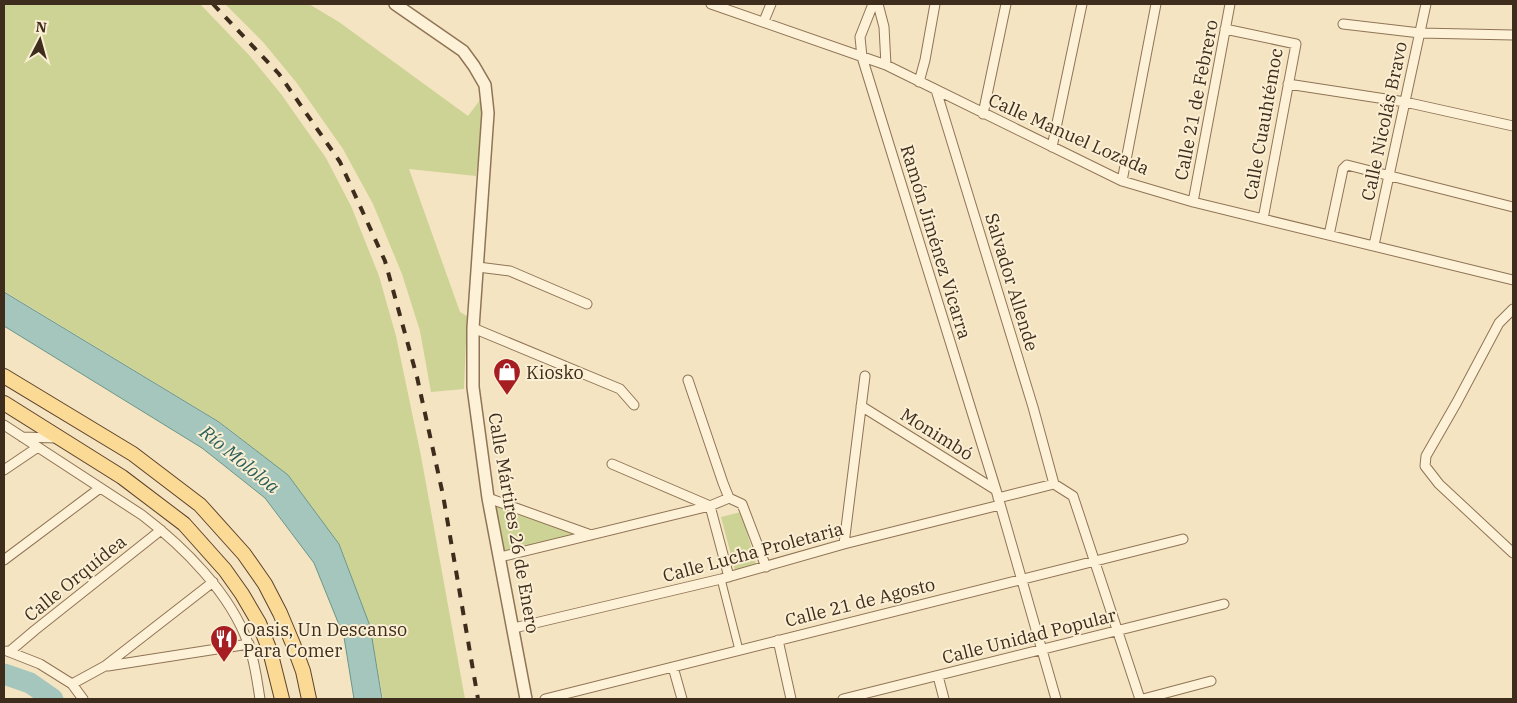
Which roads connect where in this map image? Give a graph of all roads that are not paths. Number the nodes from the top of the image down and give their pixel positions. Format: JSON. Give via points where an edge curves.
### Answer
{"nodes":[{"id":1,"x":395,"y":4,"type":"edge"},
{"id":2,"x":711,"y":4,"type":"edge"},
{"id":3,"x":771,"y":4,"type":"edge"},
{"id":4,"x":872,"y":4,"type":"edge"},
{"id":5,"x":878,"y":4,"type":"edge"},
{"id":6,"x":935,"y":4,"type":"edge"},
{"id":7,"x":1006,"y":4,"type":"edge"},
{"id":8,"x":1082,"y":4,"type":"edge"},
{"id":9,"x":1156,"y":4,"type":"edge"},
{"id":10,"x":1230,"y":4,"type":"edge"},
{"id":11,"x":1426,"y":4,"type":"edge"},
{"id":12,"x":764,"y":22,"type":"junction"},
{"id":13,"x":1343,"y":24,"type":"dead end"},
{"id":14,"x":1225,"y":30,"type":"junction"},
{"id":15,"x":1420,"y":33,"type":"junction"},
{"id":16,"x":1513,"y":35,"type":"edge"},
{"id":17,"x":862,"y":57,"type":"junction"},
{"id":18,"x":886,"y":65,"type":"junction"},
{"id":19,"x":919,"y":82,"type":"junction"},
{"id":20,"x":1288,"y":84,"type":"junction"},
{"id":21,"x":936,"y":90,"type":"junction"},
{"id":22,"x":1405,"y":102,"type":"junction"},
{"id":23,"x":984,"y":114,"type":"junction"},
{"id":24,"x":1513,"y":126,"type":"edge"},
{"id":25,"x":1052,"y":147,"type":"junction"},
{"id":26,"x":1389,"y":176,"type":"junction"},
{"id":27,"x":1122,"y":181,"type":"junction"},
{"id":28,"x":1193,"y":202,"type":"junction"},
{"id":29,"x":1513,"y":207,"type":"edge"},
{"id":30,"x":1262,"y":219,"type":"junction"},
{"id":31,"x":1329,"y":235,"type":"junction"},
{"id":32,"x":1374,"y":245,"type":"junction"},
{"id":33,"x":478,"y":267,"type":"junction"},
{"id":34,"x":1513,"y":280,"type":"edge"},
{"id":35,"x":587,"y":304,"type":"dead end"},
{"id":36,"x":1513,"y":309,"type":"edge"},
{"id":37,"x":473,"y":328,"type":"junction"},
{"id":38,"x":4,"y":376,"type":"edge"},
{"id":39,"x":865,"y":376,"type":"dead end"},
{"id":40,"x":688,"y":380,"type":"dead end"},
{"id":41,"x":4,"y":403,"type":"edge"},
{"id":42,"x":634,"y":405,"type":"dead end"},
{"id":43,"x":861,"y":406,"type":"junction"},
{"id":44,"x":4,"y":425,"type":"edge"},
{"id":45,"x":22,"y":438,"type":"junction"},
{"id":46,"x":61,"y":438,"type":"junction"},
{"id":47,"x":38,"y":447,"type":"junction"},
{"id":48,"x":612,"y":464,"type":"dead end"},
{"id":49,"x":4,"y":470,"type":"edge"},
{"id":50,"x":1054,"y":484,"type":"junction"},
{"id":51,"x":100,"y":488,"type":"junction"},
{"id":52,"x":998,"y":497,"type":"junction"},
{"id":53,"x":488,"y":498,"type":"junction"},
{"id":54,"x":729,"y":498,"type":"junction"},
{"id":55,"x":710,"y":506,"type":"junction"},
{"id":56,"x":161,"y":530,"type":"junction"},
{"id":57,"x":591,"y":535,"type":"junction"},
{"id":58,"x":1183,"y":539,"type":"dead end"},
{"id":59,"x":844,"y":544,"type":"junction"},
{"id":60,"x":1513,"y":553,"type":"edge"},
{"id":61,"x":500,"y":556,"type":"junction"},
{"id":62,"x":4,"y":560,"type":"edge"},
{"id":63,"x":1095,"y":560,"type":"junction"},
{"id":64,"x":766,"y":567,"type":"junction"},
{"id":65,"x":725,"y":578,"type":"junction"},
{"id":66,"x":1021,"y":579,"type":"junction"},
{"id":67,"x":213,"y":582,"type":"junction"},
{"id":68,"x":1224,"y":604,"type":"dead end"},
{"id":69,"x":514,"y":628,"type":"junction"},
{"id":70,"x":1117,"y":631,"type":"junction"},
{"id":71,"x":778,"y":640,"type":"junction"},
{"id":72,"x":249,"y":644,"type":"junction"},
{"id":73,"x":739,"y":650,"type":"junction"},
{"id":74,"x":1042,"y":650,"type":"junction"},
{"id":75,"x":7,"y":652,"type":"edge"},
{"id":76,"x":105,"y":666,"type":"junction"},
{"id":77,"x":673,"y":667,"type":"junction"},
{"id":78,"x":938,"y":676,"type":"junction"},
{"id":79,"x":1211,"y":681,"type":"dead end"},
{"id":80,"x":72,"y":684,"type":"junction"},
{"id":81,"x":863,"y":697,"type":"edge"},
{"id":82,"x":83,"y":699,"type":"edge"},
{"id":83,"x":260,"y":699,"type":"edge"},
{"id":84,"x":282,"y":699,"type":"edge"},
{"id":85,"x":309,"y":699,"type":"edge"},
{"id":86,"x":526,"y":699,"type":"edge"},
{"id":87,"x":545,"y":699,"type":"edge"},
{"id":88,"x":682,"y":699,"type":"edge"},
{"id":89,"x":791,"y":699,"type":"edge"},
{"id":90,"x":842,"y":699,"type":"edge"},
{"id":91,"x":944,"y":699,"type":"edge"},
{"id":92,"x":1056,"y":699,"type":"edge"},
{"id":93,"x":1140,"y":699,"type":"edge"},
{"id":94,"x":1144,"y":699,"type":"edge"}],
"edges":[{"from":1,"to":33,"type":"street","name":"Calle Mártires 26 de Enero","via":[[463,51],[485,85],[488,113]]},
{"from":2,"to":12,"type":"street","name":"Calle Manuel Lozada"},
{"from":3,"to":12,"type":"street"},
{"from":4,"to":17,"type":"street","name":"Ramón Jiménez Vicarra","via":[[860,37]]},
{"from":5,"to":18,"type":"street","via":[[884,27]]},
{"from":6,"to":19,"type":"street"},
{"from":7,"to":23,"type":"street"},
{"from":8,"to":25,"type":"street"},
{"from":9,"to":27,"type":"street"},
{"from":10,"to":14,"type":"street","name":"Calle 21 de Febrero"},
{"from":11,"to":15,"type":"street","name":"Calle Nicolás Bravo"},
{"from":12,"to":17,"type":"street","name":"Calle Manuel Lozada"},
{"from":13,"to":15,"type":"street"},
{"from":14,"to":20,"type":"street","name":"Calle Cuauhtémoc","via":[[1296,44]]},
{"from":14,"to":28,"type":"street","name":"Calle 21 de Febrero"},
{"from":15,"to":16,"type":"street"},
{"from":15,"to":22,"type":"street","name":"Calle Nicolás Bravo"},
{"from":17,"to":18,"type":"street","name":"Calle Manuel Lozada"},
{"from":17,"to":52,"type":"street","name":"Ramón Jiménez Vicarra"},
{"from":18,"to":19,"type":"street","name":"Calle Manuel Lozada"},
{"from":19,"to":21,"type":"street","name":"Calle Manuel Lozada"},
{"from":20,"to":22,"type":"street"},
{"from":20,"to":30,"type":"street","name":"Calle Cuauhtémoc"},
{"from":21,"to":23,"type":"street","name":"Calle Manuel Lozada"},
{"from":21,"to":50,"type":"street","name":"Salvador Allende"},
{"from":22,"to":24,"type":"street"},
{"from":22,"to":26,"type":"street","name":"Calle Nicolás Bravo"},
{"from":23,"to":25,"type":"street","name":"Calle Manuel Lozada"},
{"from":25,"to":27,"type":"street","name":"Calle Manuel Lozada"},
{"from":26,"to":29,"type":"street"},
{"from":26,"to":31,"type":"street","via":[[1348,165],[1343,169]]},
{"from":26,"to":32,"type":"street","name":"Calle Nicolás Bravo"},
{"from":27,"to":28,"type":"street","name":"Calle Manuel Lozada"},
{"from":28,"to":30,"type":"street","name":"Calle Manuel Lozada"},
{"from":30,"to":31,"type":"street","name":"Calle Manuel Lozada"},
{"from":31,"to":32,"type":"street","name":"Calle Manuel Lozada"},
{"from":32,"to":34,"type":"street","name":"Calle Manuel Lozada"},
{"from":33,"to":35,"type":"street","via":[[510,271]]},
{"from":33,"to":37,"type":"street","name":"Calle Mártires 26 de Enero"},
{"from":36,"to":60,"type":"street","via":[[1499,322],[1426,456],[1425,466],[1439,484]]},
{"from":37,"to":42,"type":"street","via":[[620,389]]},
{"from":37,"to":53,"type":"street","name":"Calle Mártires 26 de Enero","via":[[473,387]]},
{"from":38,"to":85,"type":"main road","via":[[133,454],[200,505],[244,554],[265,584],[294,644]]},
{"from":39,"to":43,"type":"street"},
{"from":40,"to":54,"type":"street"},
{"from":41,"to":46,"type":"main road"},
{"from":43,"to":52,"type":"street","name":"Monimbó"},
{"from":43,"to":59,"type":"street"},
{"from":44,"to":45,"type":"street"},
{"from":45,"to":46,"type":"street"},
{"from":45,"to":47,"type":"street"},
{"from":46,"to":84,"type":"main road","via":[[184,524],[225,570],[258,623],[270,651]]},
{"from":47,"to":49,"type":"street"},
{"from":47,"to":51,"type":"street"},
{"from":48,"to":55,"type":"street"},
{"from":50,"to":52,"type":"street","name":"Calle Lucha Proletaria"},
{"from":50,"to":63,"type":"street","via":[[1073,496]]},
{"from":51,"to":56,"type":"street"},
{"from":51,"to":62,"type":"street"},
{"from":52,"to":59,"type":"street","name":"Calle Lucha Proletaria"},
{"from":52,"to":66,"type":"street","name":"Ramón Jiménez Vicarra"},
{"from":53,"to":57,"type":"street"},
{"from":53,"to":61,"type":"street","name":"Calle Mártires 26 de Enero"},
{"from":54,"to":55,"type":"street"},
{"from":54,"to":64,"type":"street","via":[[742,504]]},
{"from":55,"to":57,"type":"street"},
{"from":55,"to":65,"type":"street"},
{"from":56,"to":67,"type":"street"},
{"from":56,"to":75,"type":"street","name":"Calle Orquídea"},
{"from":57,"to":61,"type":"street"},
{"from":58,"to":63,"type":"street","name":"Calle 21 de Agosto"},
{"from":59,"to":64,"type":"street","name":"Calle Lucha Proletaria"},
{"from":61,"to":69,"type":"street","name":"Calle Mártires 26 de Enero"},
{"from":63,"to":66,"type":"street","name":"Calle 21 de Agosto"},
{"from":63,"to":70,"type":"street"},
{"from":64,"to":65,"type":"street","name":"Calle Lucha Proletaria"},
{"from":65,"to":69,"type":"street","name":"Calle Lucha Proletaria"},
{"from":65,"to":73,"type":"street"},
{"from":66,"to":71,"type":"street","name":"Calle 21 de Agosto"},
{"from":66,"to":74,"type":"street","name":"Ramón Jiménez Vicarra"},
{"from":67,"to":72,"type":"street","via":[[235,614]]},
{"from":67,"to":76,"type":"street"},
{"from":68,"to":70,"type":"street","name":"Calle Unidad Popular"},
{"from":69,"to":86,"type":"street","name":"Calle Mártires 26 de Enero"},
{"from":70,"to":74,"type":"street","name":"Calle Unidad Popular"},
{"from":70,"to":93,"type":"street"},
{"from":71,"to":73,"type":"street","name":"Calle 21 de Agosto"},
{"from":71,"to":89,"type":"street"},
{"from":72,"to":76,"type":"street"},
{"from":72,"to":83,"type":"street"},
{"from":73,"to":77,"type":"street","name":"Calle 21 de Agosto"},
{"from":74,"to":78,"type":"street","name":"Calle Unidad Popular"},
{"from":74,"to":92,"type":"street","name":"Ramón Jiménez Vicarra"},
{"from":75,"to":80,"type":"street","via":[[40,664]]},
{"from":76,"to":80,"type":"street"},
{"from":77,"to":87,"type":"street","name":"Calle 21 de Agosto"},
{"from":77,"to":88,"type":"street"},
{"from":78,"to":81,"type":"street","name":"Calle Unidad Popular"},
{"from":78,"to":91,"type":"street"},
{"from":79,"to":94,"type":"street"},
{"from":80,"to":82,"type":"street"},
{"from":81,"to":90,"type":"street","name":"Calle Unidad Popular"}]}
